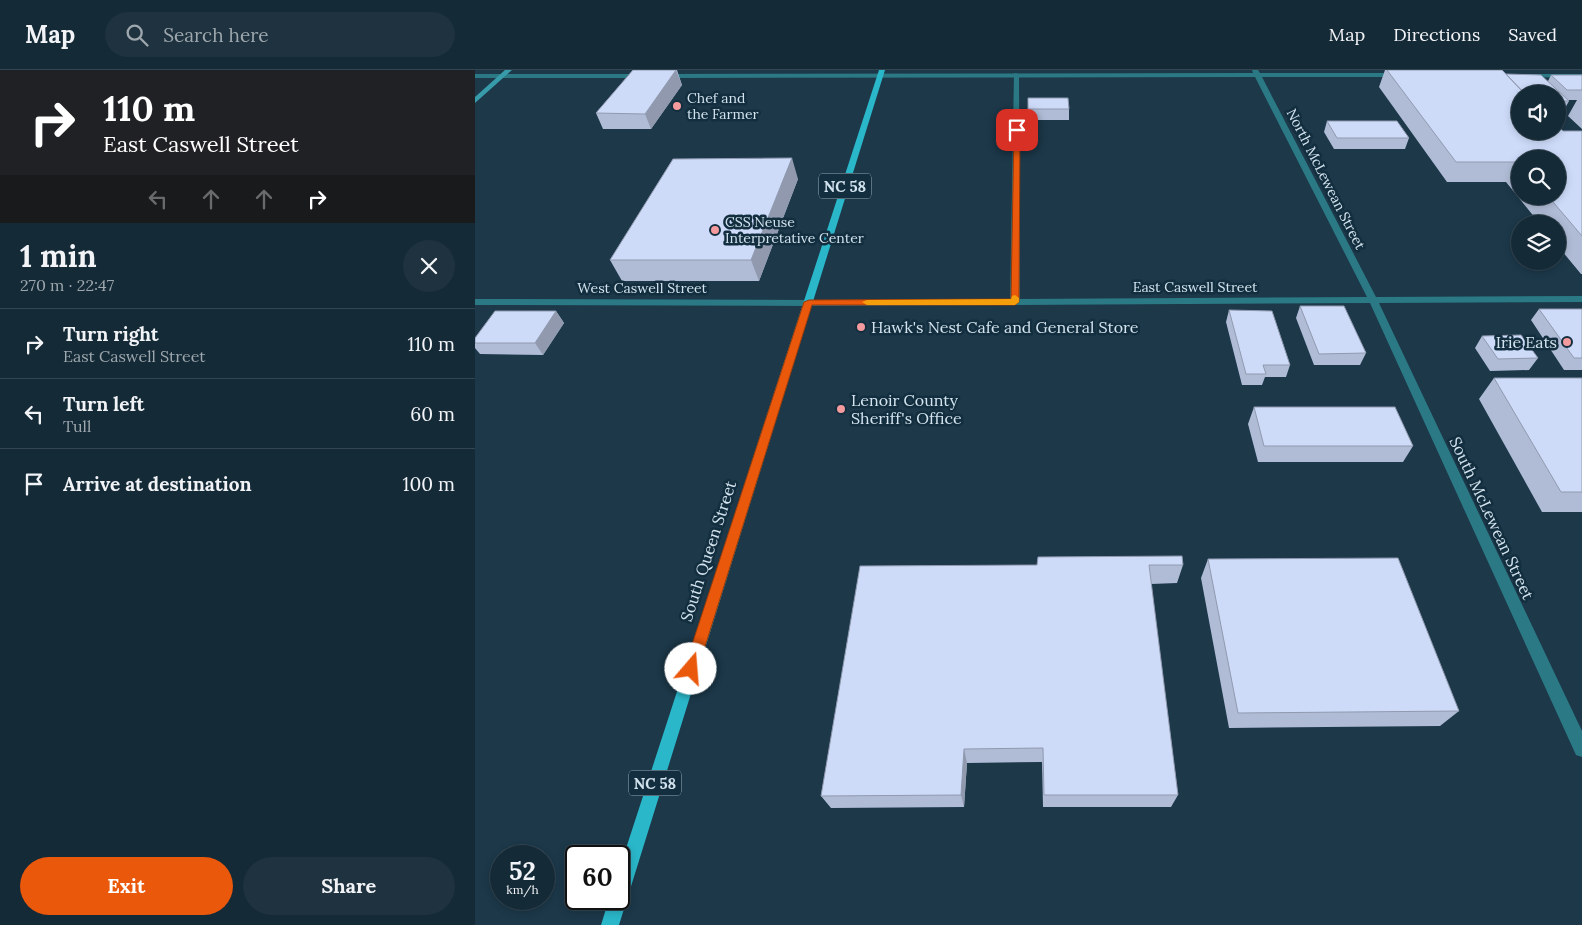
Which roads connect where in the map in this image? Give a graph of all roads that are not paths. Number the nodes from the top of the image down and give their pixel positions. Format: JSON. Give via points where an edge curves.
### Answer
{"nodes":[{"id":1,"x":509,"y":70,"type":"edge"},
{"id":2,"x":997,"y":72,"type":"edge"},
{"id":3,"x":881,"y":73,"type":"edge"},
{"id":4,"x":1256,"y":73,"type":"edge"},
{"id":5,"x":1016,"y":74,"type":"junction"},
{"id":6,"x":475,"y":76,"type":"edge"},
{"id":7,"x":503,"y":76,"type":"junction"},
{"id":8,"x":648,"y":76,"type":"edge"},
{"id":9,"x":658,"y":76,"type":"edge"},
{"id":10,"x":1409,"y":76,"type":"edge"},
{"id":11,"x":1515,"y":76,"type":"edge"},
{"id":12,"x":1582,"y":76,"type":"edge"},
{"id":13,"x":475,"y":101,"type":"edge"},
{"id":14,"x":1582,"y":299,"type":"edge"},
{"id":15,"x":1373,"y":300,"type":"junction"},
{"id":16,"x":475,"y":302,"type":"edge"},
{"id":17,"x":809,"y":302,"type":"junction"},
{"id":18,"x":1015,"y":302,"type":"junction"},
{"id":19,"x":1582,"y":749,"type":"edge"},
{"id":20,"x":630,"y":863,"type":"edge"},
{"id":21,"x":615,"y":910,"type":"edge"},
{"id":22,"x":610,"y":925,"type":"edge"}],
"edges":[{"from":1,"to":7,"type":"street"},
{"from":2,"to":3,"type":"street"},
{"from":2,"to":5,"type":"street"},
{"from":3,"to":9,"type":"street"},
{"from":3,"to":17,"type":"main road","number":"NC 58"},
{"from":4,"to":5,"type":"street"},
{"from":4,"to":10,"type":"street"},
{"from":4,"to":15,"type":"street","name":"North McLewean Street"},
{"from":5,"to":18,"type":"street"},
{"from":6,"to":7,"type":"street"},
{"from":7,"to":8,"type":"street"},
{"from":7,"to":13,"type":"street"},
{"from":11,"to":12,"type":"street"},
{"from":14,"to":15,"type":"street","name":"East Caswell Street"},
{"from":15,"to":18,"type":"street","name":"East Caswell Street"},
{"from":15,"to":19,"type":"street","name":"South McLewean Street"},
{"from":16,"to":17,"type":"street","name":"West Caswell Street"},
{"from":17,"to":18,"type":"street","name":"East Caswell Street"},
{"from":17,"to":20,"type":"main road","name":"South Queen Street","number":"NC 58"},
{"from":21,"to":22,"type":"main road","name":"South Queen Street","number":"NC 58"}]}
